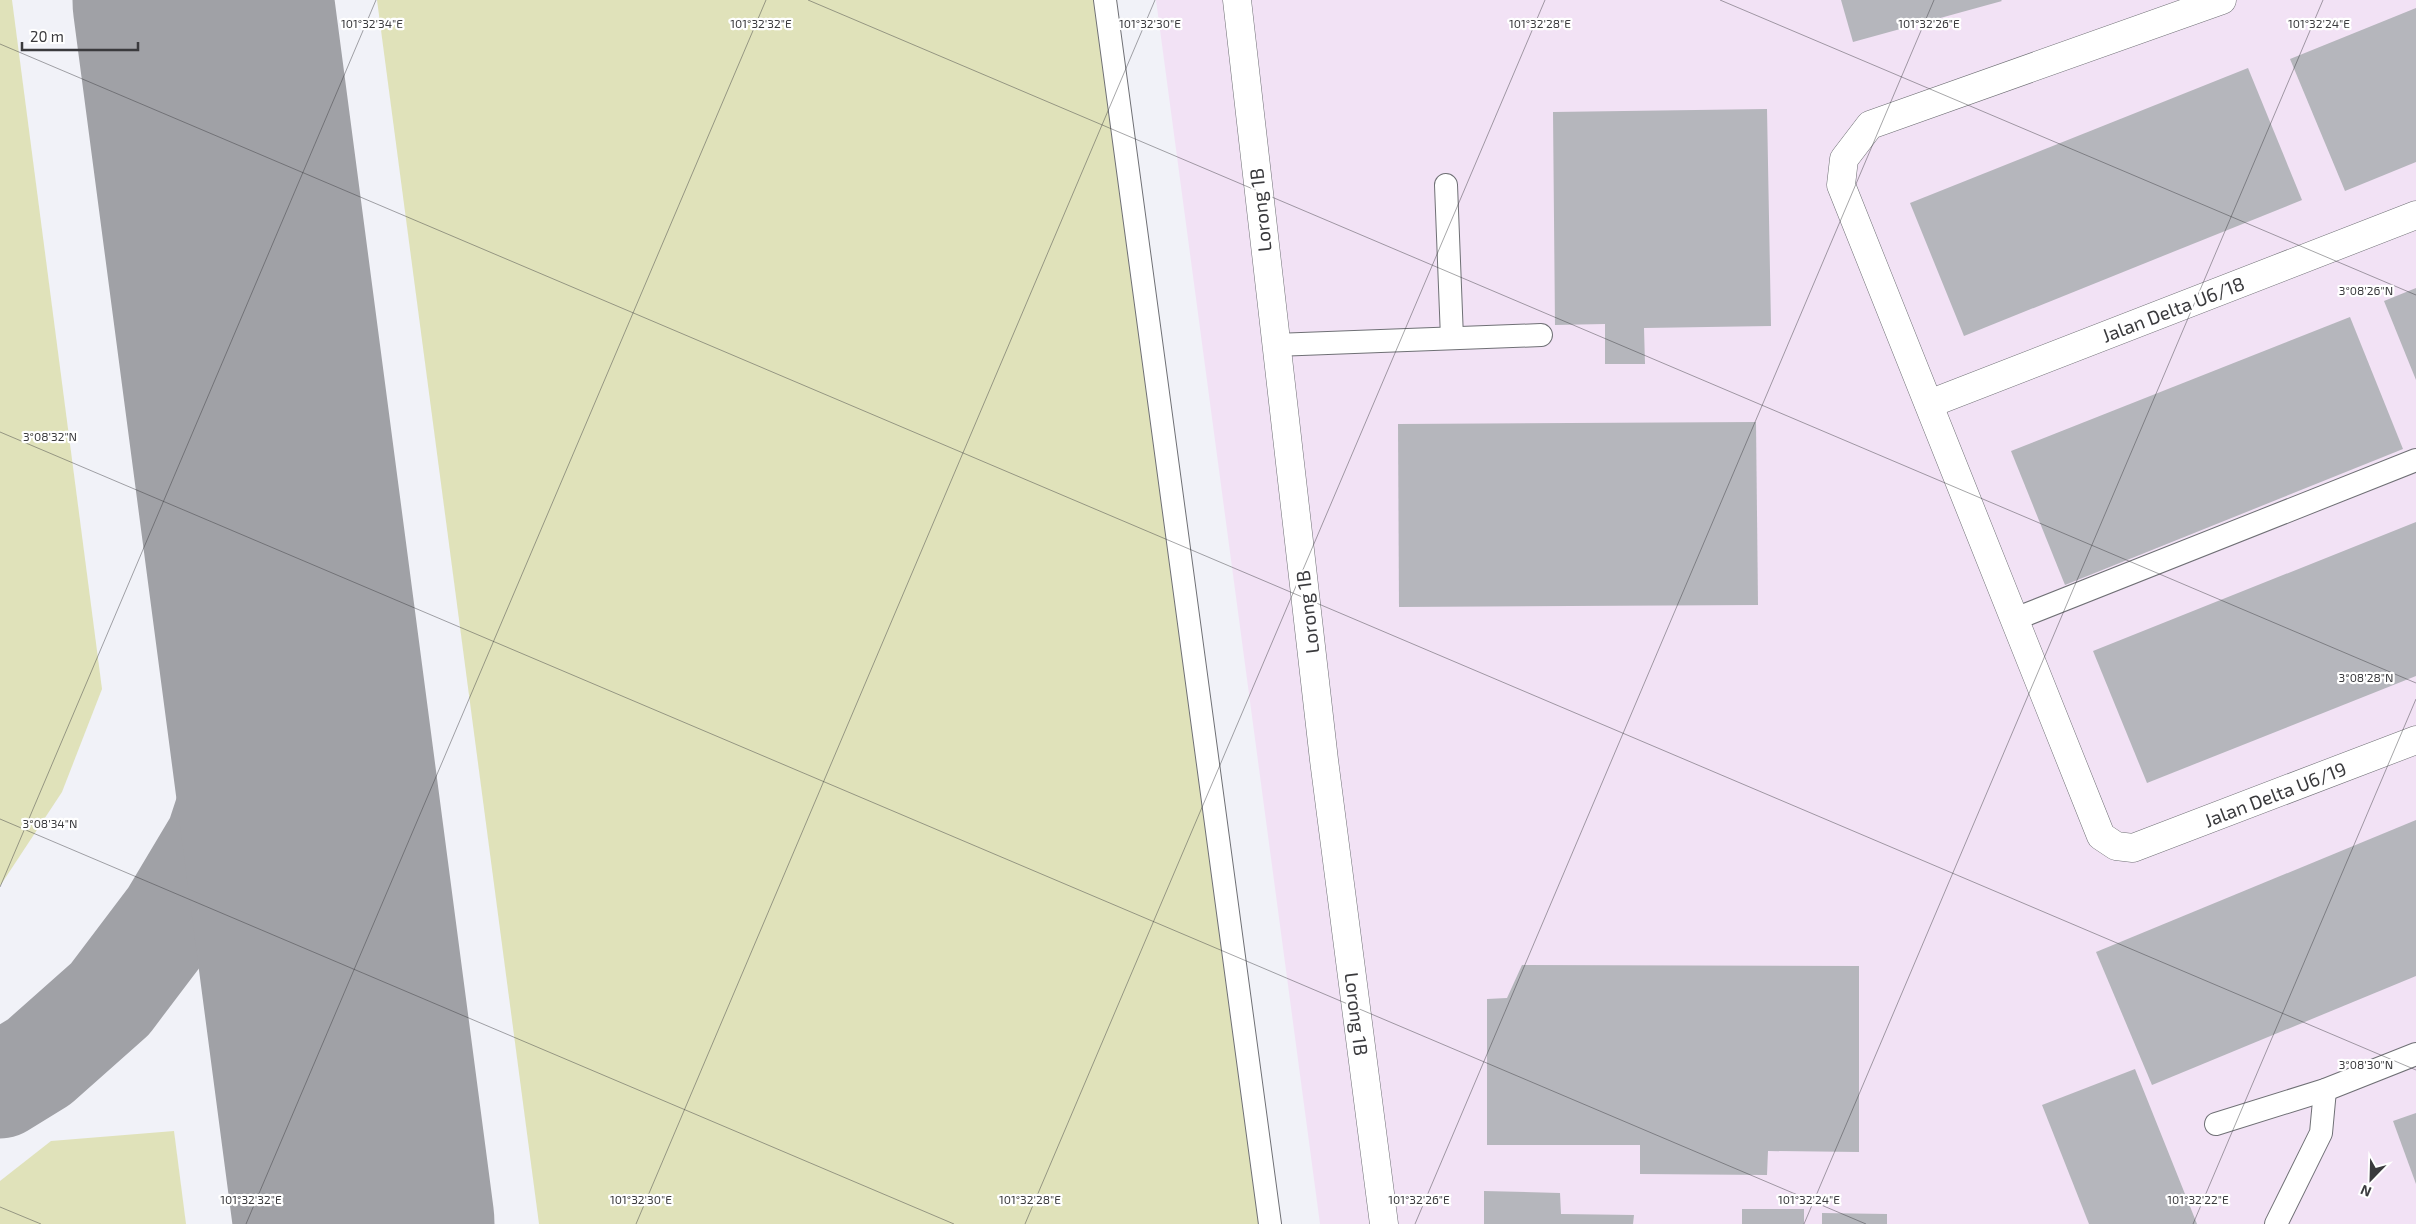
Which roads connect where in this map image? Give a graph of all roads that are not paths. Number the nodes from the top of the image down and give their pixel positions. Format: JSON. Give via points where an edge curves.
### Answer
{"nodes":[{"id":1,"x":1105,"y":0,"type":"edge"},
{"id":2,"x":1237,"y":0,"type":"edge"},
{"id":3,"x":2222,"y":0,"type":"edge"},
{"id":4,"x":1446,"y":185,"type":"dead end"},
{"id":5,"x":2416,"y":215,"type":"edge"},
{"id":6,"x":1540,"y":335,"type":"dead end"},
{"id":7,"x":1452,"y":338,"type":"junction"},
{"id":8,"x":1275,"y":345,"type":"junction"},
{"id":9,"x":1929,"y":404,"type":"junction"},
{"id":10,"x":2416,"y":460,"type":"edge"},
{"id":11,"x":2014,"y":619,"type":"junction"},
{"id":12,"x":2416,"y":740,"type":"edge"},
{"id":13,"x":2416,"y":1054,"type":"edge"},
{"id":14,"x":2325,"y":1090,"type":"junction"},
{"id":15,"x":2216,"y":1124,"type":"dead end"},
{"id":16,"x":1270,"y":1224,"type":"edge"},
{"id":17,"x":1384,"y":1224,"type":"edge"},
{"id":18,"x":2276,"y":1224,"type":"edge"}],
"edges":[{"from":1,"to":16,"type":"lane"},
{"from":2,"to":8,"type":"street","name":"Lorong 1B"},
{"from":3,"to":9,"type":"street","via":[[1870,125],[1844,159],[1841,185]]},
{"from":4,"to":7,"type":"lane"},
{"from":5,"to":9,"type":"street","name":"Jalan Delta U6/18"},
{"from":6,"to":7,"type":"lane"},
{"from":7,"to":8,"type":"lane"},
{"from":8,"to":17,"type":"street","name":"Lorong 1B"},
{"from":9,"to":11,"type":"street"},
{"from":10,"to":11,"type":"lane"},
{"from":11,"to":12,"type":"street","name":"Jalan Delta U6/19","via":[[2101,836],[2116,846],[2133,848]]},
{"from":13,"to":14,"type":"lane"},
{"from":14,"to":15,"type":"lane"},
{"from":14,"to":18,"type":"lane","via":[[2321,1133]]}]}
